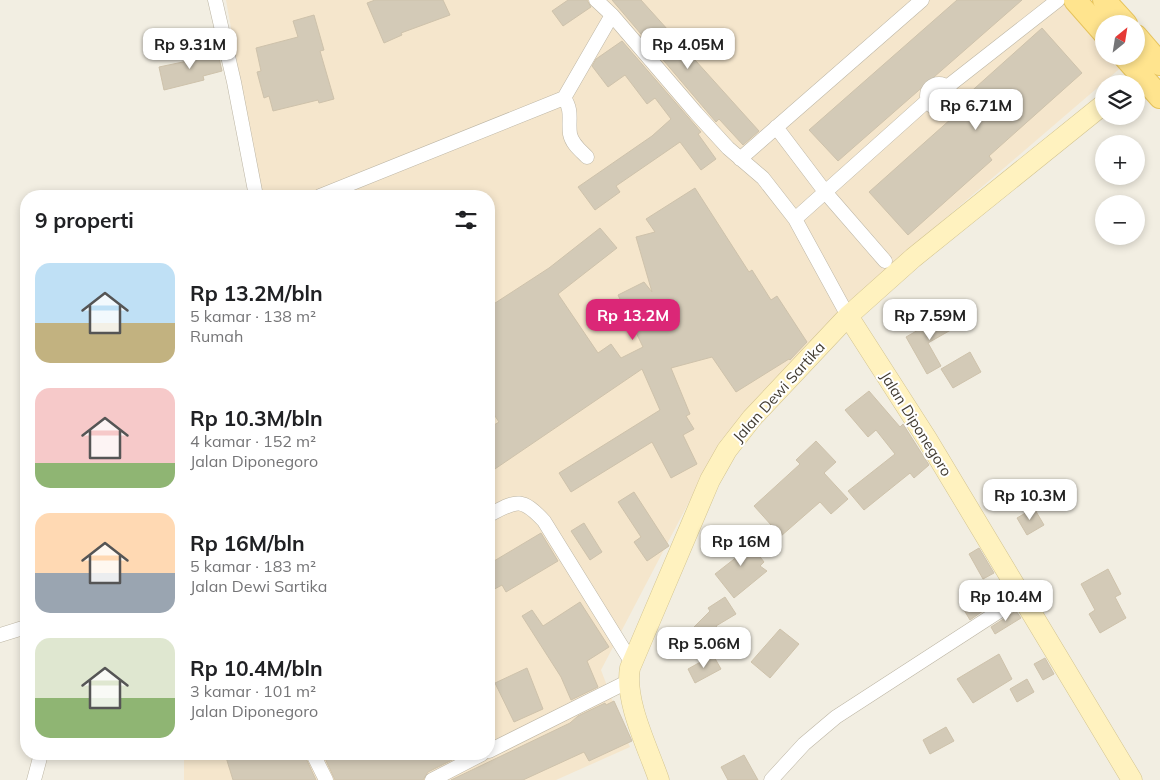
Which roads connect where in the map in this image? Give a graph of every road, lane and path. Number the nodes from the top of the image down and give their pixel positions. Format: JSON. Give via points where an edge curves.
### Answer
{"nodes":[{"id":1,"x":215,"y":0,"type":"edge"},
{"id":2,"x":596,"y":0,"type":"edge"},
{"id":3,"x":922,"y":0,"type":"edge"},
{"id":4,"x":1058,"y":0,"type":"edge"},
{"id":5,"x":1075,"y":0,"type":"edge"},
{"id":6,"x":1104,"y":0,"type":"edge"},
{"id":7,"x":1118,"y":15,"type":"edge"},
{"id":8,"x":612,"y":16,"type":"junction"},
{"id":9,"x":1095,"y":23,"type":"edge"},
{"id":10,"x":1145,"y":46,"type":"edge"},
{"id":11,"x":1159,"y":62,"type":"edge"},
{"id":12,"x":1139,"y":75,"type":"edge"},
{"id":13,"x":1145,"y":87,"type":"edge"},
{"id":14,"x":1160,"y":97,"type":"edge"},
{"id":15,"x":564,"y":98,"type":"junction"},
{"id":16,"x":1095,"y":111,"type":"edge"},
{"id":17,"x":776,"y":127,"type":"junction"},
{"id":18,"x":587,"y":157,"type":"dead end"},
{"id":19,"x":740,"y":159,"type":"junction"},
{"id":20,"x":255,"y":190,"type":"edge"},
{"id":21,"x":335,"y":190,"type":"edge"},
{"id":22,"x":826,"y":193,"type":"junction"},
{"id":23,"x":795,"y":219,"type":"junction"},
{"id":24,"x":885,"y":260,"type":"dead end"},
{"id":25,"x":848,"y":316,"type":"junction"},
{"id":26,"x":495,"y":513,"type":"edge"},
{"id":27,"x":1021,"y":597,"type":"junction"},
{"id":28,"x":20,"y":629,"type":"edge"},
{"id":29,"x":0,"y":635,"type":"edge"},
{"id":30,"x":629,"y":672,"type":"junction"},
{"id":31,"x":495,"y":747,"type":"edge"},
{"id":32,"x":39,"y":760,"type":"edge"},
{"id":33,"x":316,"y":760,"type":"edge"},
{"id":34,"x":470,"y":760,"type":"edge"},
{"id":35,"x":34,"y":780,"type":"edge"},
{"id":36,"x":326,"y":780,"type":"edge"},
{"id":37,"x":432,"y":780,"type":"edge"},
{"id":38,"x":659,"y":780,"type":"edge"},
{"id":39,"x":770,"y":780,"type":"edge"},
{"id":40,"x":1132,"y":780,"type":"edge"}],
"edges":[{"from":1,"to":20,"type":"street"},
{"from":2,"to":8,"type":"street","name":"Jalan Diponegoro"},
{"from":3,"to":17,"type":"street"},
{"from":4,"to":22,"type":"street","via":[[947,87],[951,97],[946,106],[936,108],[928,100]]},
{"from":5,"to":9,"type":"main road"},
{"from":6,"to":7,"type":"main road"},
{"from":8,"to":15,"type":"street"},
{"from":8,"to":19,"type":"street","name":"Jalan Diponegoro"},
{"from":10,"to":11,"type":"main road"},
{"from":11,"to":12,"type":"street"},
{"from":13,"to":14,"type":"main road"},
{"from":15,"to":18,"type":"street","via":[[571,116],[570,134],[575,145]]},
{"from":15,"to":21,"type":"street"},
{"from":16,"to":25,"type":"street","name":"Jalan Dewi Sartika","via":[[913,258]]},
{"from":17,"to":19,"type":"street"},
{"from":17,"to":22,"type":"street"},
{"from":19,"to":23,"type":"street","name":"Jalan Diponegoro","via":[[763,178]]},
{"from":22,"to":23,"type":"street"},
{"from":22,"to":24,"type":"street"},
{"from":23,"to":25,"type":"street","name":"Jalan Diponegoro"},
{"from":25,"to":27,"type":"street","name":"Jalan Diponegoro"},
{"from":25,"to":30,"type":"street","name":"Jalan Dewi Sartika","via":[[726,450],[685,534]]},
{"from":26,"to":30,"type":"street","via":[[512,503],[523,502],[544,521]]},
{"from":27,"to":39,"type":"street","via":[[836,717],[804,744]]},
{"from":27,"to":40,"type":"street","name":"Jalan Diponegoro"},
{"from":28,"to":29,"type":"street"},
{"from":30,"to":31,"type":"street"},
{"from":30,"to":38,"type":"street","via":[[630,698]]},
{"from":32,"to":35,"type":"street"},
{"from":33,"to":36,"type":"street"},
{"from":34,"to":37,"type":"street"}]}
